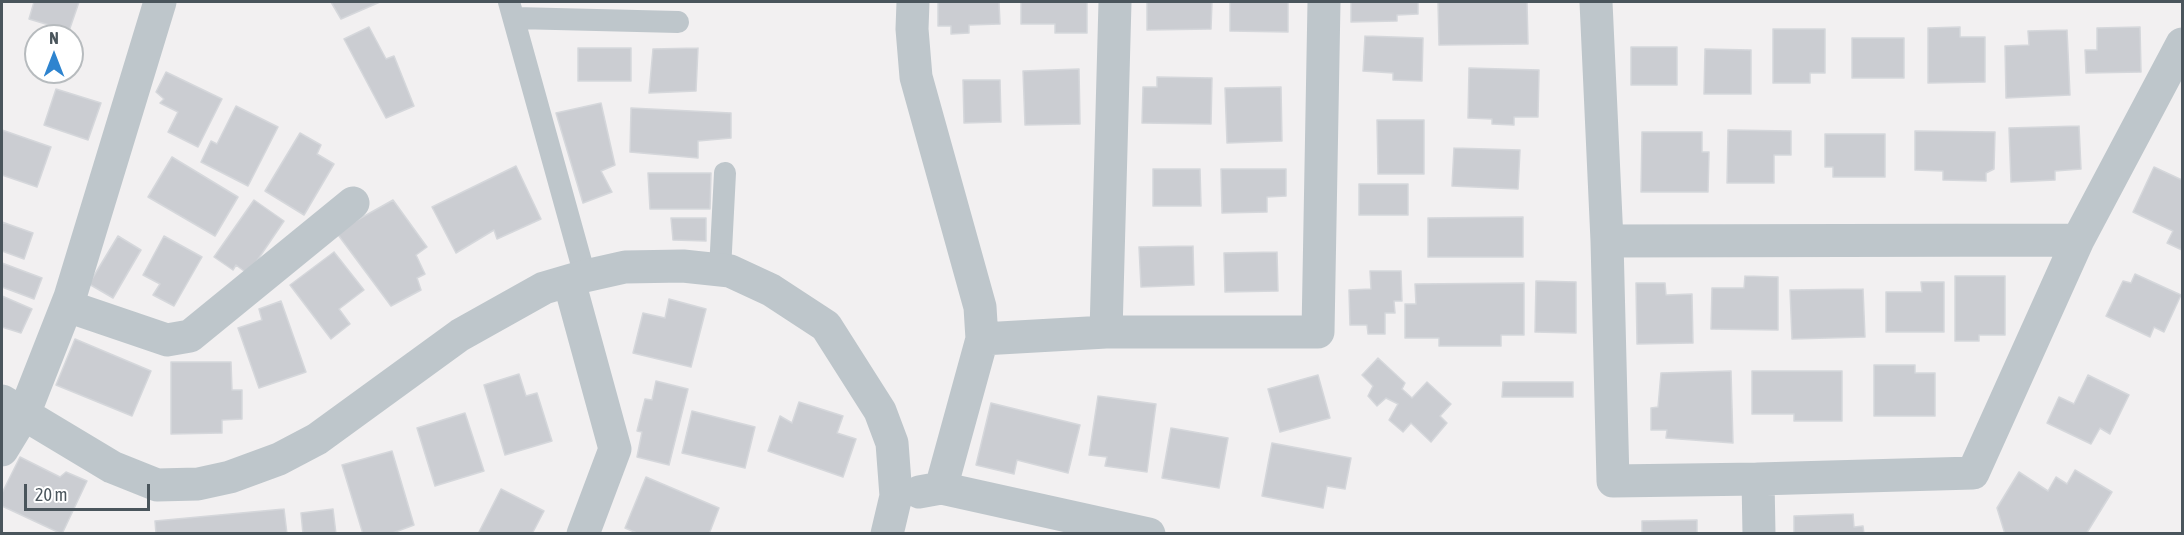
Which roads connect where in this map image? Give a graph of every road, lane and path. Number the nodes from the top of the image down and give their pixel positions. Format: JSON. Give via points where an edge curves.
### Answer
{"nodes":[{"id":1,"x":160,"y":2,"type":"edge"},
{"id":2,"x":913,"y":2,"type":"edge"},
{"id":3,"x":1115,"y":2,"type":"edge"},
{"id":4,"x":1324,"y":2,"type":"edge"},
{"id":5,"x":1596,"y":2,"type":"edge"},
{"id":6,"x":512,"y":10,"type":"edge"},
{"id":7,"x":678,"y":22,"type":"dead end"},
{"id":8,"x":2182,"y":44,"type":"edge"},
{"id":9,"x":725,"y":173,"type":"dead end"},
{"id":10,"x":353,"y":203,"type":"dead end"},
{"id":11,"x":2078,"y":240,"type":"junction"},
{"id":12,"x":1607,"y":241,"type":"junction"},
{"id":13,"x":720,"y":270,"type":"junction"},
{"id":14,"x":577,"y":278,"type":"junction"},
{"id":15,"x":67,"y":306,"type":"junction"},
{"id":16,"x":1106,"y":332,"type":"junction"},
{"id":17,"x":982,"y":339,"type":"junction"},
{"id":18,"x":13,"y":407,"type":"edge"},
{"id":19,"x":2,"y":450,"type":"edge"},
{"id":20,"x":1758,"y":479,"type":"junction"},
{"id":21,"x":941,"y":488,"type":"junction"},
{"id":22,"x":896,"y":496,"type":"junction"},
{"id":23,"x":1140,"y":533,"type":"edge"},
{"id":24,"x":583,"y":534,"type":"edge"},
{"id":25,"x":887,"y":534,"type":"edge"},
{"id":26,"x":1759,"y":534,"type":"edge"}],
"edges":[{"from":1,"to":15,"type":"street"},
{"from":2,"to":17,"type":"street","via":[[916,77],[980,307]]},
{"from":3,"to":16,"type":"street"},
{"from":4,"to":16,"type":"street","via":[[1317,332]]},
{"from":5,"to":12,"type":"street"},
{"from":6,"to":7,"type":"lane"},
{"from":6,"to":14,"type":"lane"},
{"from":8,"to":11,"type":"street"},
{"from":9,"to":13,"type":"lane"},
{"from":10,"to":15,"type":"street","via":[[190,336],[167,340]]},
{"from":11,"to":12,"type":"street"},
{"from":11,"to":20,"type":"street","via":[[1972,473]]},
{"from":12,"to":20,"type":"street","via":[[1613,481]]},
{"from":13,"to":14,"type":"street","via":[[625,267]]},
{"from":13,"to":22,"type":"street","via":[[771,290],[826,326],[880,411],[892,443]]},
{"from":14,"to":18,"type":"street","via":[[544,288],[460,335],[316,439],[279,459],[230,477],[198,484],[157,485],[112,467]]},
{"from":14,"to":24,"type":"street","via":[[615,449]]},
{"from":15,"to":18,"type":"street"},
{"from":16,"to":17,"type":"street"},
{"from":17,"to":21,"type":"street"},
{"from":18,"to":19,"type":"street"},
{"from":20,"to":26,"type":"street"},
{"from":21,"to":22,"type":"street"},
{"from":21,"to":23,"type":"street"},
{"from":22,"to":25,"type":"street"}]}
